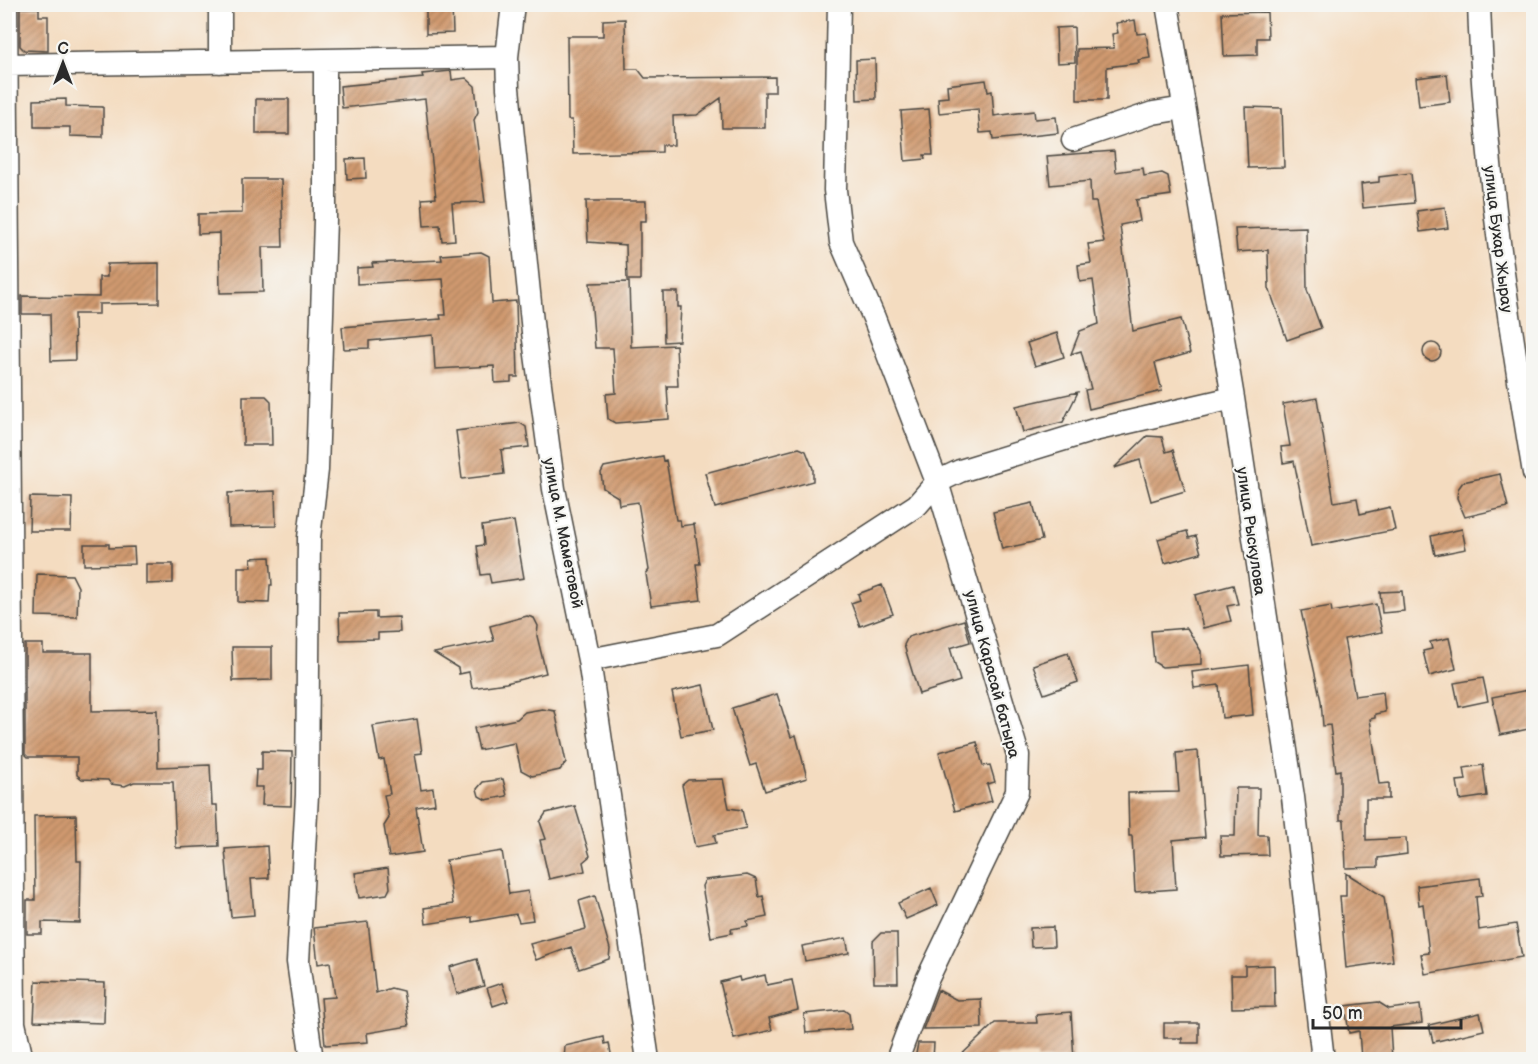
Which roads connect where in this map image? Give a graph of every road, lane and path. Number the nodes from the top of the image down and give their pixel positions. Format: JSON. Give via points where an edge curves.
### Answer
{"nodes":[{"id":1,"x":6,"y":4,"type":"edge"},
{"id":2,"x":220,"y":4,"type":"edge"},
{"id":3,"x":513,"y":4,"type":"edge"},
{"id":4,"x":839,"y":4,"type":"edge"},
{"id":5,"x":1167,"y":4,"type":"edge"},
{"id":6,"x":1479,"y":4,"type":"edge"},
{"id":7,"x":507,"y":57,"type":"junction"},
{"id":8,"x":325,"y":61,"type":"junction"},
{"id":9,"x":220,"y":62,"type":"junction"},
{"id":10,"x":6,"y":65,"type":"edge"},
{"id":11,"x":1184,"y":108,"type":"junction"},
{"id":12,"x":1073,"y":140,"type":"dead end"},
{"id":13,"x":1233,"y":398,"type":"junction"},
{"id":14,"x":1533,"y":473,"type":"edge"},
{"id":15,"x":937,"y":482,"type":"junction"},
{"id":16,"x":589,"y":660,"type":"junction"},
{"id":17,"x":22,"y":1059,"type":"edge"},
{"id":18,"x":312,"y":1059,"type":"edge"},
{"id":19,"x":648,"y":1059,"type":"edge"},
{"id":20,"x":897,"y":1059,"type":"edge"},
{"id":21,"x":1323,"y":1059,"type":"edge"}],
"edges":[{"from":1,"to":10,"type":"street"},
{"from":2,"to":9,"type":"street"},
{"from":3,"to":7,"type":"street","name":"улица М. Маметовой"},
{"from":4,"to":15,"type":"street","name":"улица Карасай батыра","via":[[835,190],[841,242]]},
{"from":5,"to":11,"type":"street","name":"улица Рыскулова"},
{"from":6,"to":14,"type":"street","name":"улица Бухар Жырау","via":[[1482,88],[1496,221]]},
{"from":7,"to":8,"type":"street"},
{"from":7,"to":16,"type":"street","name":"улица М. Маметовой","via":[[533,332],[554,489]]},
{"from":8,"to":9,"type":"street"},
{"from":8,"to":18,"type":"street","via":[[325,220],[317,470],[309,538],[307,795],[298,962]]},
{"from":9,"to":10,"type":"street"},
{"from":10,"to":17,"type":"street","via":[[14,1023]]},
{"from":11,"to":12,"type":"street","via":[[1141,117]]},
{"from":11,"to":13,"type":"street","name":"улица Рыскулова"},
{"from":13,"to":15,"type":"street","via":[[1094,430],[960,471]]},
{"from":13,"to":21,"type":"street","name":"улица Рыскулова","via":[[1293,797]]},
{"from":15,"to":16,"type":"street","via":[[917,505],[717,635]]},
{"from":15,"to":20,"type":"street","name":"улица Карасай батыра","via":[[1018,755],[1017,792],[927,980]]},
{"from":16,"to":19,"type":"street","name":"улица М. Маметовой"}]}
